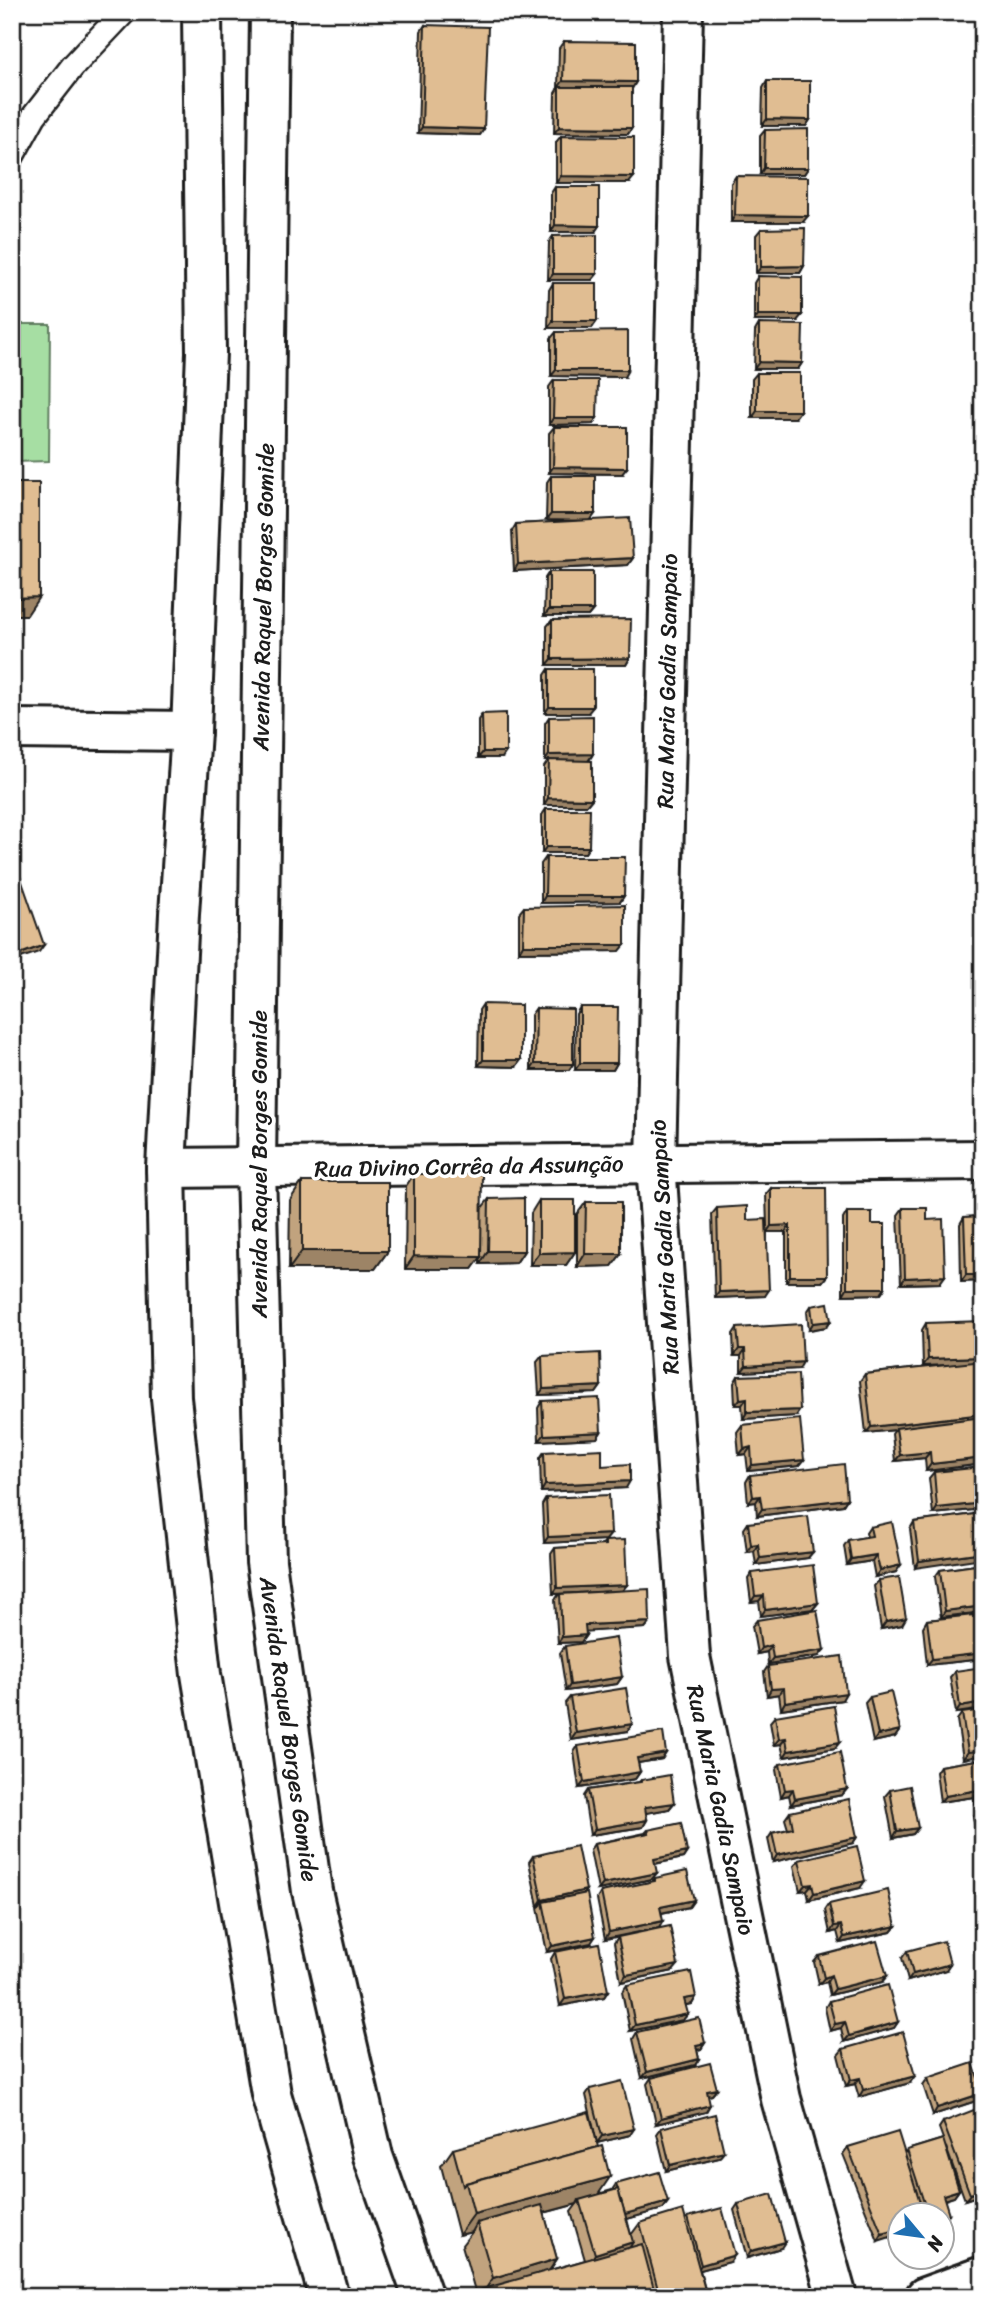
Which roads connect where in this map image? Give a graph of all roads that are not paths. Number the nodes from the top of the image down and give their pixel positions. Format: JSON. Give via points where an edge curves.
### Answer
{"nodes":[{"id":1,"x":124,"y":12,"type":"edge"},
{"id":2,"x":202,"y":12,"type":"edge"},
{"id":3,"x":270,"y":12,"type":"edge"},
{"id":4,"x":683,"y":12,"type":"edge"},
{"id":5,"x":12,"y":156,"type":"edge"},
{"id":6,"x":12,"y":729,"type":"edge"},
{"id":7,"x":191,"y":731,"type":"junction"},
{"id":8,"x":983,"y":1160,"type":"edge"},
{"id":9,"x":656,"y":1163,"type":"junction"},
{"id":10,"x":166,"y":1168,"type":"junction"},
{"id":11,"x":256,"y":1168,"type":"junction"},
{"id":12,"x":983,"y":2276,"type":"edge"},
{"id":13,"x":329,"y":2297,"type":"edge"},
{"id":14,"x":423,"y":2297,"type":"edge"},
{"id":15,"x":837,"y":2297,"type":"edge"},
{"id":16,"x":925,"y":2297,"type":"edge"}],
"edges":[{"from":1,"to":5,"type":"lane","via":[[34,116]]},
{"from":2,"to":7,"type":"street","via":[[206,352]]},
{"from":3,"to":11,"type":"street","name":"Avenida Raquel Borges Gomide"},
{"from":4,"to":9,"type":"street","name":"Rua Maria Gadia Sampaio"},
{"from":6,"to":7,"type":"street"},
{"from":7,"to":10,"type":"street"},
{"from":8,"to":9,"type":"street","name":"Rua Divino Corrêa da Assunção"},
{"from":9,"to":11,"type":"street","name":"Rua Divino Corrêa da Assunção"},
{"from":9,"to":15,"type":"street","name":"Rua Maria Gadia Sampaio","via":[[690,1656],[781,2099]]},
{"from":10,"to":11,"type":"street","name":"Rua Divino Corrêa da Assunção"},
{"from":10,"to":13,"type":"street","via":[[171,1398],[201,1674],[271,2094]]},
{"from":11,"to":14,"type":"street","name":"Avenida Raquel Borges Gomide","via":[[266,1562],[310,1878],[373,2156]]},
{"from":12,"to":16,"type":"street"}]}
